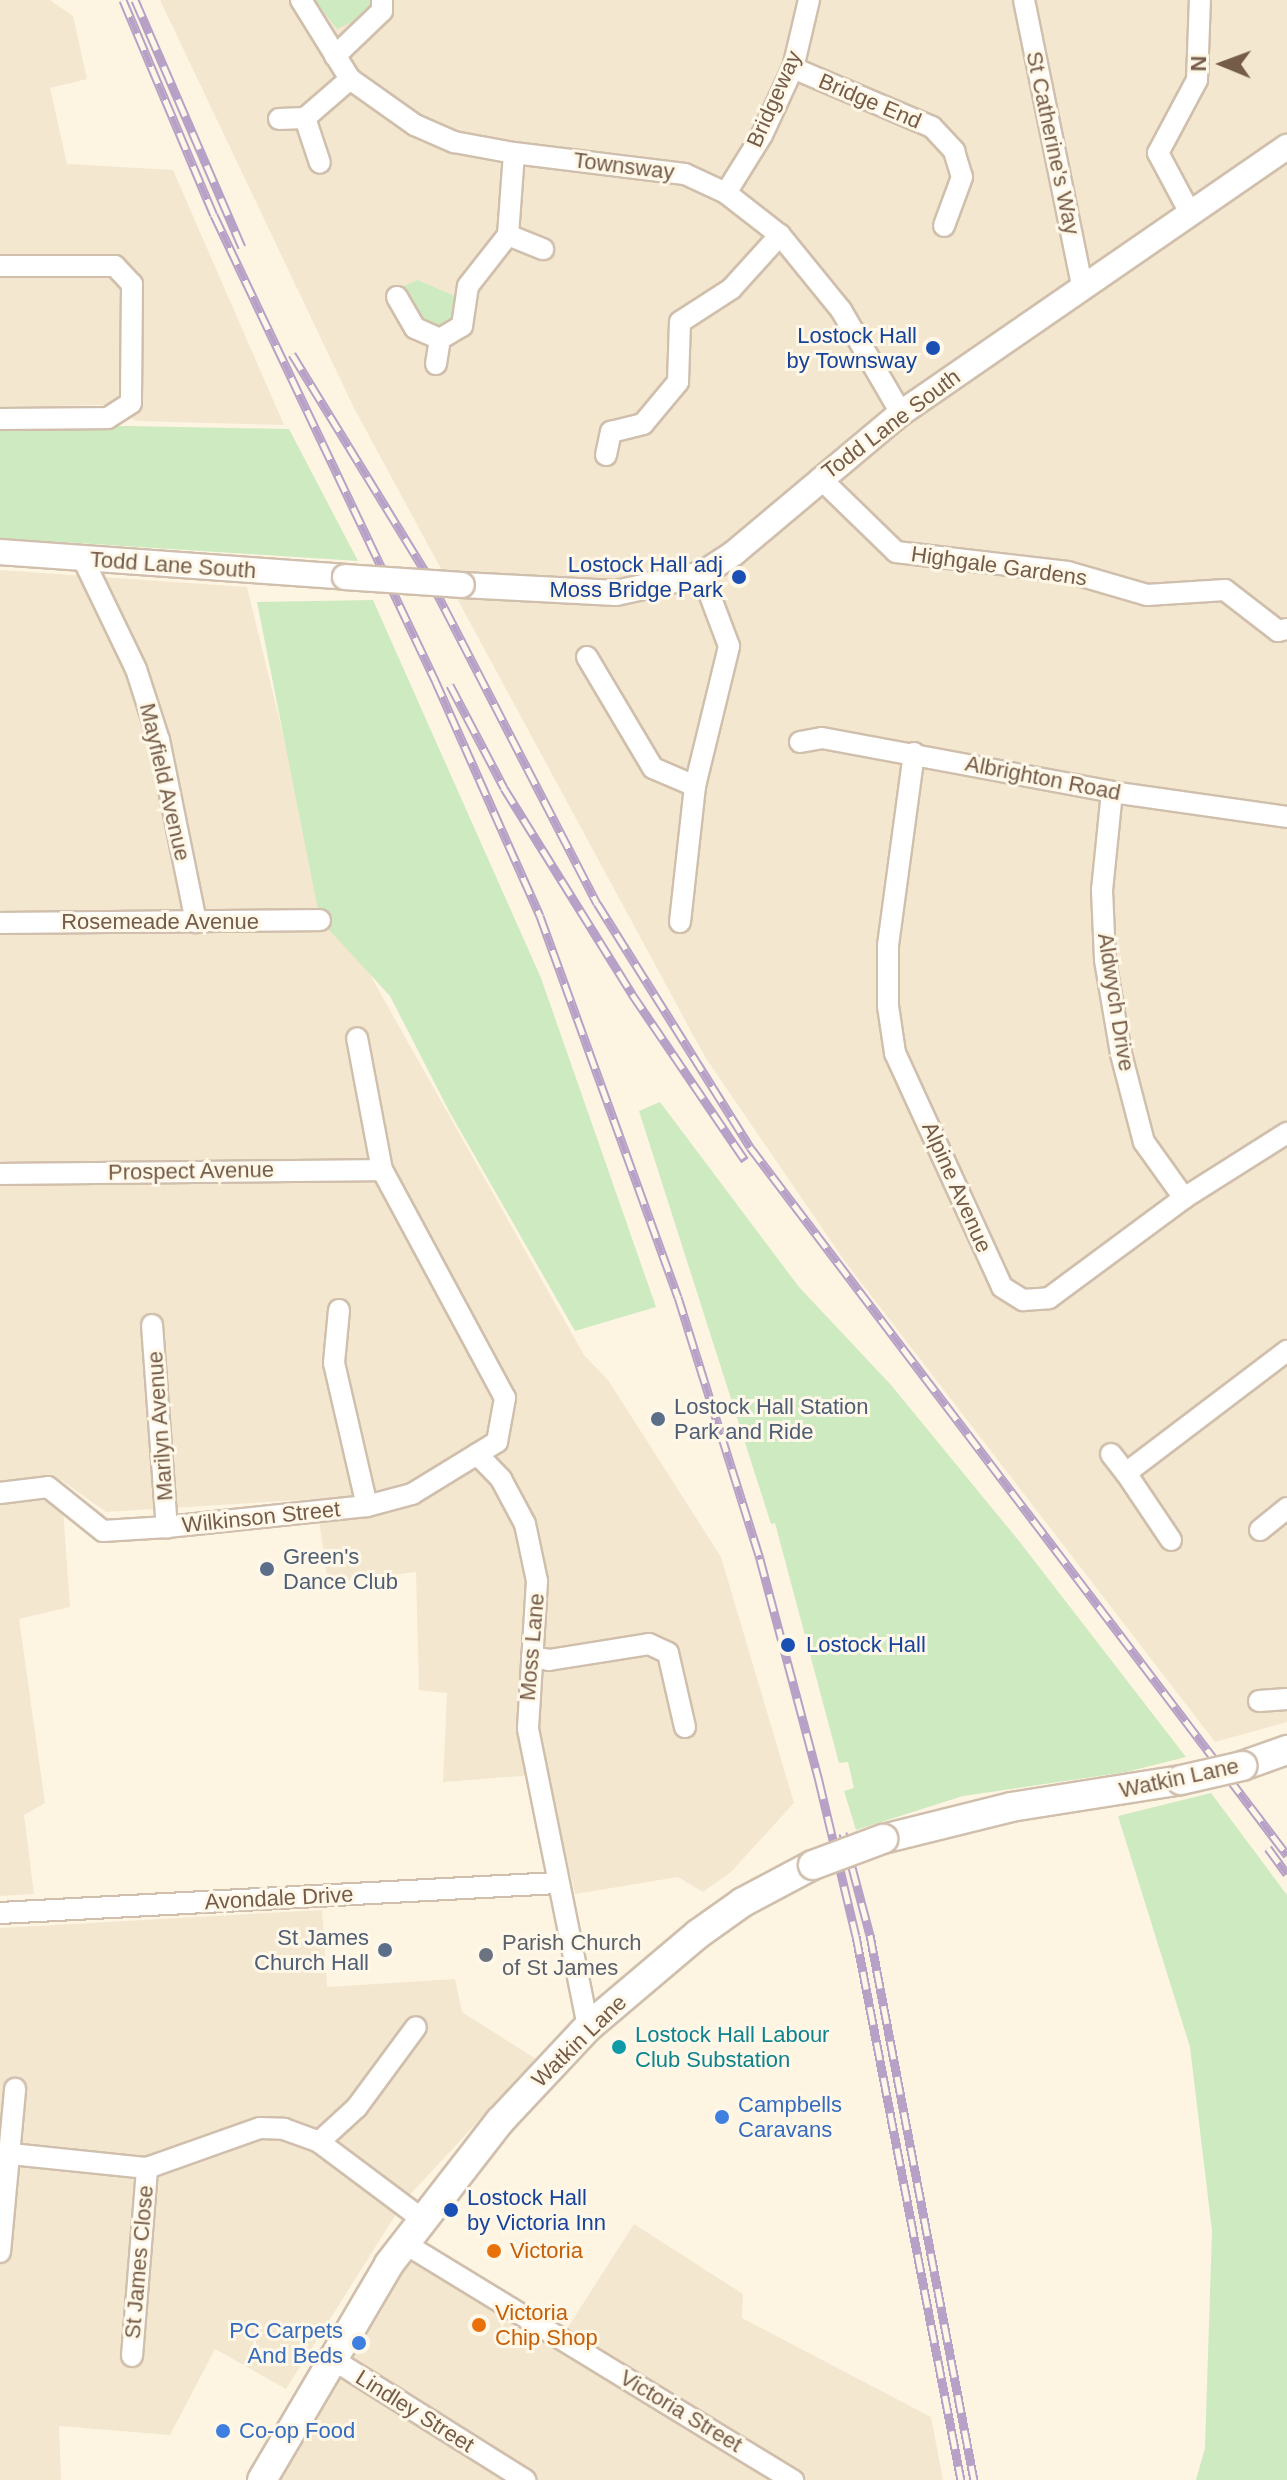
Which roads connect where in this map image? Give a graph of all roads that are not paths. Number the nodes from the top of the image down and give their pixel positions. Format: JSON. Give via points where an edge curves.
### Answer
{"nodes":[{"id":1,"x":301,"y":0,"type":"edge"},
{"id":2,"x":382,"y":0,"type":"edge"},
{"id":3,"x":809,"y":0,"type":"edge"},
{"id":4,"x":1024,"y":0,"type":"edge"},
{"id":5,"x":1200,"y":0,"type":"edge"},
{"id":6,"x":335,"y":56,"type":"junction"},
{"id":7,"x":793,"y":68,"type":"junction"},
{"id":8,"x":350,"y":79,"type":"junction"},
{"id":9,"x":305,"y":118,"type":"junction"},
{"id":10,"x":279,"y":119,"type":"dead end"},
{"id":11,"x":1287,"y":147,"type":"edge"},
{"id":12,"x":514,"y":153,"type":"junction"},
{"id":13,"x":320,"y":163,"type":"dead end"},
{"id":14,"x":726,"y":193,"type":"junction"},
{"id":15,"x":1189,"y":211,"type":"junction"},
{"id":16,"x":944,"y":226,"type":"dead end"},
{"id":17,"x":508,"y":235,"type":"junction"},
{"id":18,"x":780,"y":235,"type":"junction"},
{"id":19,"x":543,"y":249,"type":"dead end"},
{"id":20,"x":0,"y":266,"type":"edge"},
{"id":21,"x":1082,"y":286,"type":"junction"},
{"id":22,"x":397,"y":297,"type":"dead end"},
{"id":23,"x":440,"y":339,"type":"junction"},
{"id":24,"x":436,"y":364,"type":"dead end"},
{"id":25,"x":901,"y":413,"type":"junction"},
{"id":26,"x":0,"y":419,"type":"edge"},
{"id":27,"x":606,"y":455,"type":"dead end"},
{"id":28,"x":820,"y":478,"type":"junction"},
{"id":29,"x":0,"y":552,"type":"edge"},
{"id":30,"x":83,"y":559,"type":"junction"},
{"id":31,"x":702,"y":574,"type":"junction"},
{"id":32,"x":1287,"y":629,"type":"edge"},
{"id":33,"x":587,"y":657,"type":"dead end"},
{"id":34,"x":800,"y":742,"type":"dead end"},
{"id":35,"x":914,"y":753,"type":"junction"},
{"id":36,"x":695,"y":786,"type":"junction"},
{"id":37,"x":1112,"y":792,"type":"junction"},
{"id":38,"x":1287,"y":817,"type":"edge"},
{"id":39,"x":320,"y":920,"type":"dead end"},
{"id":40,"x":196,"y":922,"type":"junction"},
{"id":41,"x":680,"y":922,"type":"dead end"},
{"id":42,"x":0,"y":923,"type":"edge"},
{"id":43,"x":357,"y":1038,"type":"dead end"},
{"id":44,"x":1287,"y":1133,"type":"edge"},
{"id":45,"x":382,"y":1170,"type":"junction"},
{"id":46,"x":0,"y":1174,"type":"edge"},
{"id":47,"x":1184,"y":1198,"type":"junction"},
{"id":48,"x":339,"y":1310,"type":"dead end"},
{"id":49,"x":152,"y":1325,"type":"dead end"},
{"id":50,"x":1287,"y":1351,"type":"edge"},
{"id":51,"x":477,"y":1454,"type":"junction"},
{"id":52,"x":1111,"y":1454,"type":"dead end"},
{"id":53,"x":1126,"y":1473,"type":"junction"},
{"id":54,"x":0,"y":1493,"type":"edge"},
{"id":55,"x":367,"y":1506,"type":"junction"},
{"id":56,"x":1287,"y":1508,"type":"edge"},
{"id":57,"x":167,"y":1527,"type":"junction"},
{"id":58,"x":1260,"y":1530,"type":"dead end"},
{"id":59,"x":1171,"y":1540,"type":"dead end"},
{"id":60,"x":532,"y":1657,"type":"junction"},
{"id":61,"x":1287,"y":1699,"type":"edge"},
{"id":62,"x":1259,"y":1701,"type":"dead end"},
{"id":63,"x":685,"y":1727,"type":"dead end"},
{"id":64,"x":1287,"y":1750,"type":"edge"},
{"id":65,"x":558,"y":1883,"type":"junction"},
{"id":66,"x":0,"y":1913,"type":"edge"},
{"id":67,"x":416,"y":2027,"type":"dead end"},
{"id":68,"x":588,"y":2027,"type":"junction"},
{"id":69,"x":15,"y":2089,"type":"dead end"},
{"id":70,"x":319,"y":2142,"type":"junction"},
{"id":71,"x":11,"y":2154,"type":"junction"},
{"id":72,"x":147,"y":2168,"type":"junction"},
{"id":73,"x":422,"y":2219,"type":"junction"},
{"id":74,"x":404,"y":2243,"type":"junction"},
{"id":75,"x":0,"y":2252,"type":"edge"},
{"id":76,"x":132,"y":2356,"type":"dead end"},
{"id":77,"x":345,"y":2367,"type":"dead end"},
{"id":78,"x":262,"y":2480,"type":"edge"},
{"id":79,"x":525,"y":2480,"type":"edge"},
{"id":80,"x":793,"y":2480,"type":"edge"}],
"edges":[{"from":1,"to":6,"type":"street","name":"Townsway"},
{"from":2,"to":6,"type":"street","via":[[382,11]]},
{"from":3,"to":7,"type":"street","name":"Bridgeway"},
{"from":4,"to":21,"type":"street","name":"St Catherine's Way"},
{"from":5,"to":15,"type":"street","via":[[1197,80],[1158,153]]},
{"from":6,"to":8,"type":"street","name":"Townsway"},
{"from":7,"to":14,"type":"street","name":"Bridgeway","via":[[762,135]]},
{"from":7,"to":16,"type":"street","name":"Bridge End","via":[[932,127],[954,151],[962,177]]},
{"from":8,"to":9,"type":"street"},
{"from":8,"to":12,"type":"street","name":"Townsway","via":[[415,125],[454,142]]},
{"from":9,"to":10,"type":"street"},
{"from":9,"to":13,"type":"street"},
{"from":11,"to":15,"type":"street","name":"Todd Lane South"},
{"from":12,"to":14,"type":"street","name":"Townsway","via":[[642,165],[685,174]]},
{"from":12,"to":17,"type":"street"},
{"from":14,"to":18,"type":"street","name":"Townsway"},
{"from":15,"to":21,"type":"street","name":"Todd Lane South"},
{"from":17,"to":19,"type":"street"},
{"from":17,"to":23,"type":"street","via":[[468,286],[462,326]]},
{"from":18,"to":25,"type":"street","name":"Townsway","via":[[841,310]]},
{"from":18,"to":27,"type":"street","via":[[731,289],[680,322],[678,382],[643,424],[611,432]]},
{"from":20,"to":26,"type":"street","via":[[115,266],[132,284],[131,403],[108,418]]},
{"from":21,"to":25,"type":"street","name":"Todd Lane South"},
{"from":22,"to":23,"type":"street","via":[[415,328]]},
{"from":23,"to":24,"type":"street"},
{"from":25,"to":28,"type":"street","name":"Todd Lane South"},
{"from":28,"to":31,"type":"street","name":"Todd Lane South"},
{"from":28,"to":32,"type":"street","name":"Highgale Gardens","via":[[896,552],[1068,572],[1147,595],[1225,590],[1278,631]]},
{"from":29,"to":30,"type":"street","name":"Todd Lane South"},
{"from":30,"to":31,"type":"street","name":"Todd Lane South","bridge":true,"via":[[616,593]]},
{"from":30,"to":40,"type":"street","name":"Mayfield Avenue","via":[[150,710]]},
{"from":31,"to":36,"type":"street","via":[[729,646]]},
{"from":33,"to":36,"type":"street","via":[[653,768]]},
{"from":34,"to":35,"type":"street","name":"Albrighton Road","via":[[822,738]]},
{"from":35,"to":37,"type":"street","name":"Albrighton Road"},
{"from":35,"to":47,"type":"street","name":"Alpine Avenue","via":[[888,945],[893,1037],[1002,1287],[1023,1300],[1049,1298]]},
{"from":36,"to":41,"type":"street"},
{"from":37,"to":38,"type":"street","name":"Albrighton Road"},
{"from":37,"to":47,"type":"street","name":"Aldwych Drive","via":[[1102,890],[1105,960],[1118,1038],[1144,1142]]},
{"from":39,"to":40,"type":"street","name":"Rosemeade Avenue"},
{"from":40,"to":42,"type":"street","name":"Rosemeade Avenue"},
{"from":43,"to":45,"type":"street"},
{"from":44,"to":47,"type":"street","name":"Alpine Avenue"},
{"from":45,"to":46,"type":"street","name":"Prospect Avenue"},
{"from":45,"to":51,"type":"street","via":[[505,1398],[497,1442]]},
{"from":48,"to":55,"type":"street","via":[[334,1363]]},
{"from":49,"to":57,"type":"street","name":"Marilyn Avenue"},
{"from":50,"to":53,"type":"street","via":[[1188,1421],[1183,1435]]},
{"from":51,"to":55,"type":"street","name":"Wilkinson Street","via":[[412,1494]]},
{"from":51,"to":60,"type":"street","name":"Moss Lane","via":[[501,1479],[525,1524],[537,1581]]},
{"from":52,"to":53,"type":"street"},
{"from":53,"to":59,"type":"street"},
{"from":54,"to":57,"type":"street","name":"Wilkinson Street","via":[[48,1487],[103,1531]]},
{"from":55,"to":57,"type":"street","name":"Wilkinson Street"},
{"from":56,"to":58,"type":"street"},
{"from":60,"to":63,"type":"street","via":[[549,1660],[649,1644],[668,1653]]},
{"from":60,"to":65,"type":"street","name":"Moss Lane","via":[[528,1729]]},
{"from":61,"to":62,"type":"street"},
{"from":64,"to":68,"type":"main road","name":"Watkin Lane","bridge":true,"via":[[1181,1780],[1011,1807],[883,1839],[813,1865],[743,1902]]},
{"from":65,"to":66,"type":"street","name":"Avondale Drive"},
{"from":65,"to":68,"type":"street","name":"Moss Lane"},
{"from":67,"to":70,"type":"street","via":[[357,2107]]},
{"from":68,"to":73,"type":"main road","name":"Watkin Lane","via":[[500,2121]]},
{"from":69,"to":71,"type":"street"},
{"from":70,"to":72,"type":"street","name":"St James Close","via":[[284,2129],[260,2128]]},
{"from":70,"to":73,"type":"street","name":"St James Close"},
{"from":71,"to":72,"type":"street","name":"St James Close"},
{"from":71,"to":75,"type":"street"},
{"from":72,"to":76,"type":"street","name":"St James Close"},
{"from":73,"to":74,"type":"main road","name":"Watkin Lane"},
{"from":74,"to":78,"type":"main road","name":"Watkin Lane"},
{"from":74,"to":80,"type":"street","name":"Victoria Street"},
{"from":77,"to":79,"type":"street","name":"Lindley Street"}]}
